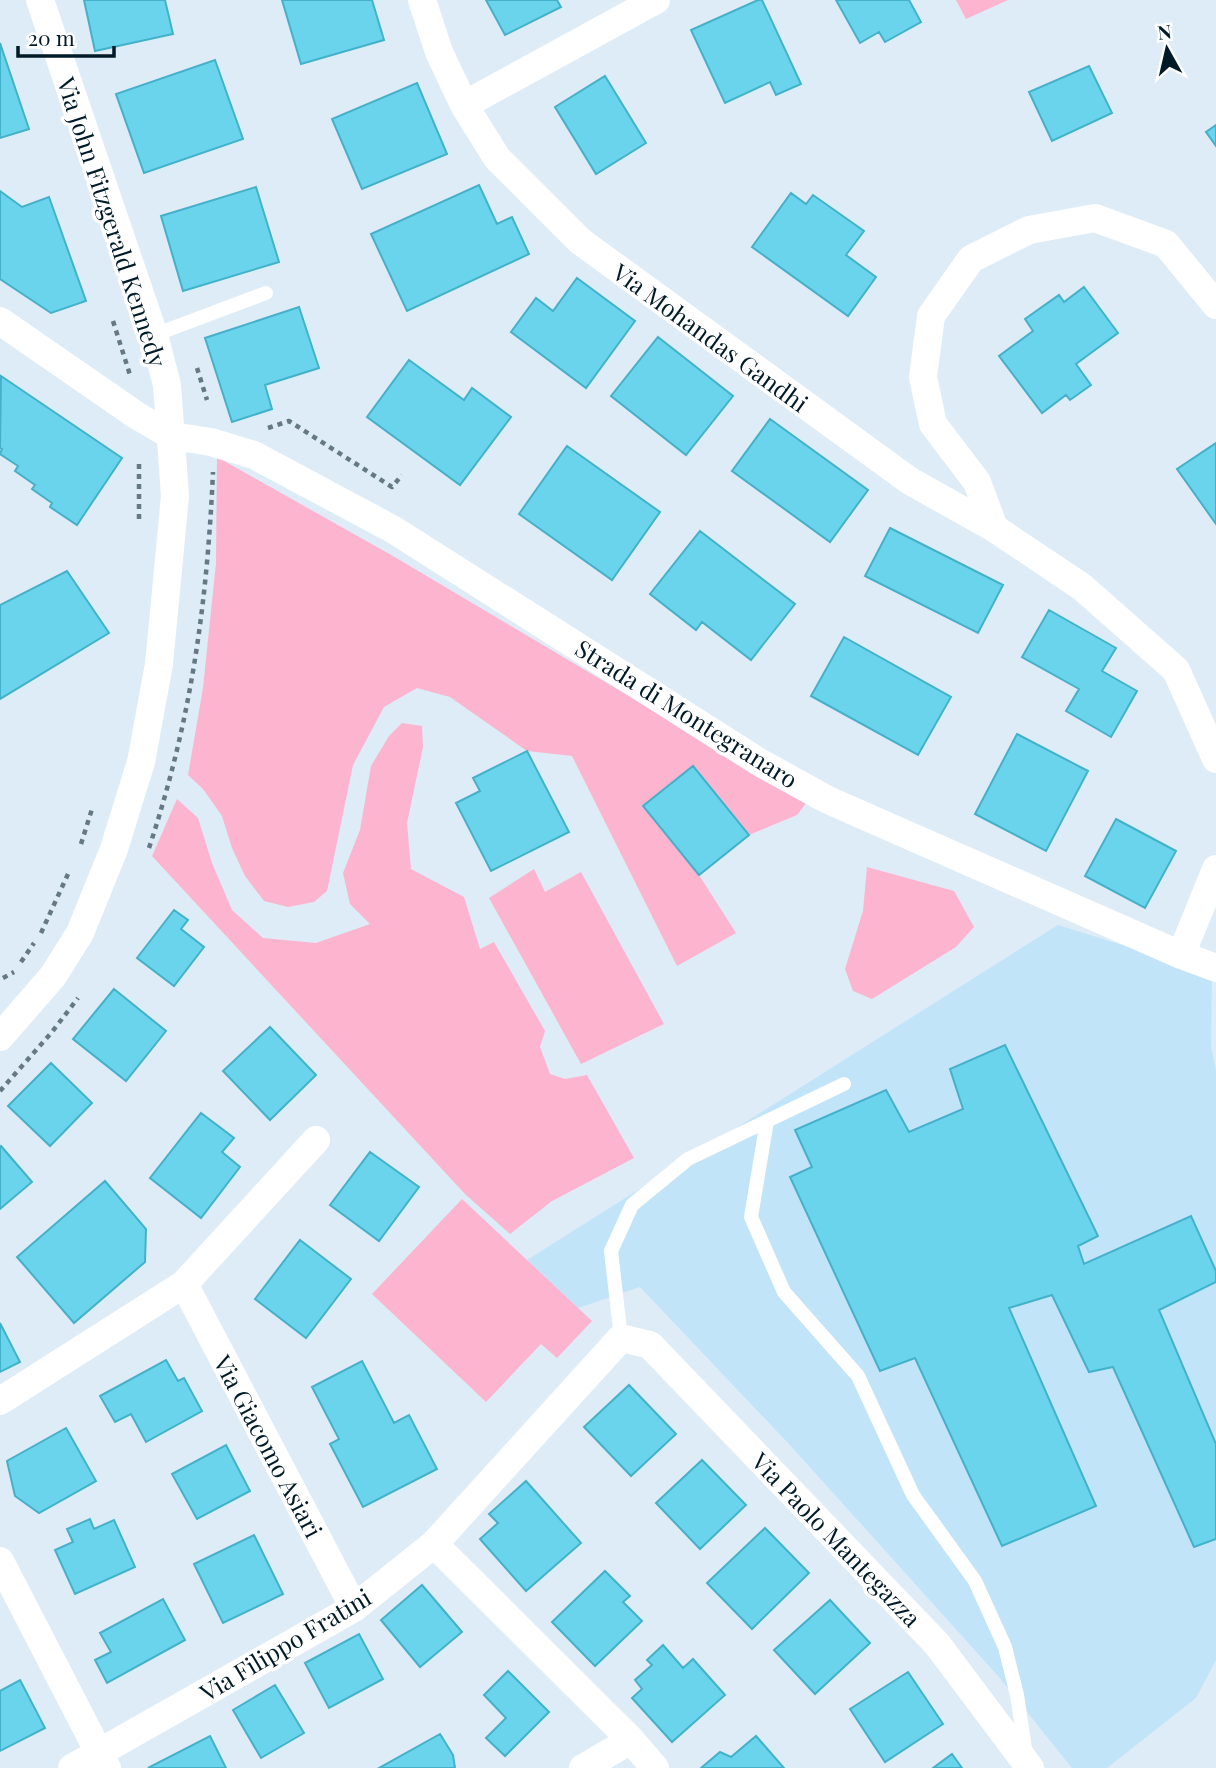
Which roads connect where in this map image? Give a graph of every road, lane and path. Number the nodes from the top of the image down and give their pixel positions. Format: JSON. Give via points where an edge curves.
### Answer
{"nodes":[{"id":1,"x":40,"y":0,"type":"edge"},
{"id":2,"x":422,"y":0,"type":"edge"},
{"id":3,"x":656,"y":0,"type":"edge"},
{"id":4,"x":464,"y":105,"type":"junction"},
{"id":5,"x":266,"y":293,"type":"dead end"},
{"id":6,"x":1216,"y":305,"type":"edge"},
{"id":7,"x":0,"y":321,"type":"edge"},
{"id":8,"x":113,"y":321,"type":"dead end"},
{"id":9,"x":154,"y":335,"type":"junction"},
{"id":10,"x":136,"y":415,"type":"junction"},
{"id":11,"x":264,"y":430,"type":"dead end"},
{"id":12,"x":172,"y":436,"type":"junction"},
{"id":13,"x":402,"y":475,"type":"dead end"},
{"id":14,"x":139,"y":524,"type":"dead end"},
{"id":15,"x":994,"y":528,"type":"junction"},
{"id":16,"x":1216,"y":759,"type":"edge"},
{"id":17,"x":93,"y":803,"type":"dead end"},
{"id":18,"x":78,"y":853,"type":"dead end"},
{"id":19,"x":72,"y":864,"type":"dead end"},
{"id":20,"x":1216,"y":869,"type":"edge"},
{"id":21,"x":1181,"y":955,"type":"junction"},
{"id":22,"x":1216,"y":968,"type":"edge"},
{"id":23,"x":2,"y":978,"type":"dead end"},
{"id":24,"x":0,"y":1037,"type":"edge"},
{"id":25,"x":844,"y":1084,"type":"dead end"},
{"id":26,"x":767,"y":1121,"type":"junction"},
{"id":27,"x":316,"y":1140,"type":"dead end"},
{"id":28,"x":184,"y":1284,"type":"junction"},
{"id":29,"x":621,"y":1338,"type":"junction"},
{"id":30,"x":0,"y":1401,"type":"edge"},
{"id":31,"x":434,"y":1544,"type":"junction"},
{"id":32,"x":0,"y":1561,"type":"edge"},
{"id":33,"x":354,"y":1608,"type":"junction"},
{"id":34,"x":631,"y":1740,"type":"junction"},
{"id":35,"x":103,"y":1760,"type":"edge"},
{"id":36,"x":1029,"y":1767,"type":"edge"},
{"id":37,"x":72,"y":1768,"type":"edge"},
{"id":38,"x":583,"y":1768,"type":"edge"},
{"id":39,"x":655,"y":1768,"type":"edge"}],
"edges":[{"from":1,"to":9,"type":"street","name":"Via John Fitzgerald Kennedy"},
{"from":2,"to":4,"type":"street","name":"Via Mohandas Gandhi","via":[[439,52]]},
{"from":3,"to":4,"type":"street"},
{"from":4,"to":15,"type":"street","name":"Via Mohandas Gandhi","via":[[497,158],[580,241],[910,481]]},
{"from":5,"to":9,"type":"lane"},
{"from":6,"to":15,"type":"street","via":[[1166,244],[1095,218],[1029,230],[971,260],[931,316],[923,377],[933,424],[977,482]]},
{"from":7,"to":10,"type":"street"},
{"from":8,"to":10,"type":"path"},
{"from":9,"to":12,"type":"street","name":"Via John Fitzgerald Kennedy","via":[[167,385]]},
{"from":10,"to":12,"type":"street"},
{"from":10,"to":14,"type":"path"},
{"from":11,"to":13,"type":"path","via":[[289,421],[392,487]]},
{"from":12,"to":21,"type":"street","name":"Strada di Montegranaro","via":[[254,455],[394,530],[759,762],[828,800]]},
{"from":12,"to":24,"type":"street","name":"Via John Fitzgerald Kennedy","via":[[175,496],[169,562],[159,664],[141,762],[114,849],[80,933],[53,976]]},
{"from":15,"to":16,"type":"street","name":"Via Mohandas Gandhi","via":[[1082,587],[1176,670]]},
{"from":17,"to":18,"type":"path"},
{"from":19,"to":23,"type":"path","via":[[41,933],[15,971]]},
{"from":20,"to":21,"type":"street"},
{"from":21,"to":22,"type":"street","name":"Strada di Montegranaro"},
{"from":25,"to":26,"type":"lane"},
{"from":26,"to":29,"type":"lane","via":[[688,1159],[632,1205],[611,1251]]},
{"from":26,"to":36,"type":"lane","via":[[751,1217],[784,1292],[858,1376],[913,1496],[975,1581],[1005,1647]]},
{"from":27,"to":28,"type":"street"},
{"from":28,"to":30,"type":"street"},
{"from":28,"to":33,"type":"street","name":"Via Giacomo Asiari"},
{"from":29,"to":31,"type":"street","name":"Via Filippo Fratini"},
{"from":29,"to":36,"type":"street","name":"Via Paolo Mantegazza","via":[[650,1345],[909,1614],[937,1644]]},
{"from":31,"to":33,"type":"street","name":"Via Filippo Fratini"},
{"from":31,"to":34,"type":"street"},
{"from":32,"to":35,"type":"street"},
{"from":33,"to":35,"type":"street","name":"Via Filippo Fratini"},
{"from":34,"to":38,"type":"street"},
{"from":34,"to":39,"type":"street"},
{"from":35,"to":37,"type":"street","name":"Via Filippo Fratini"}]}
